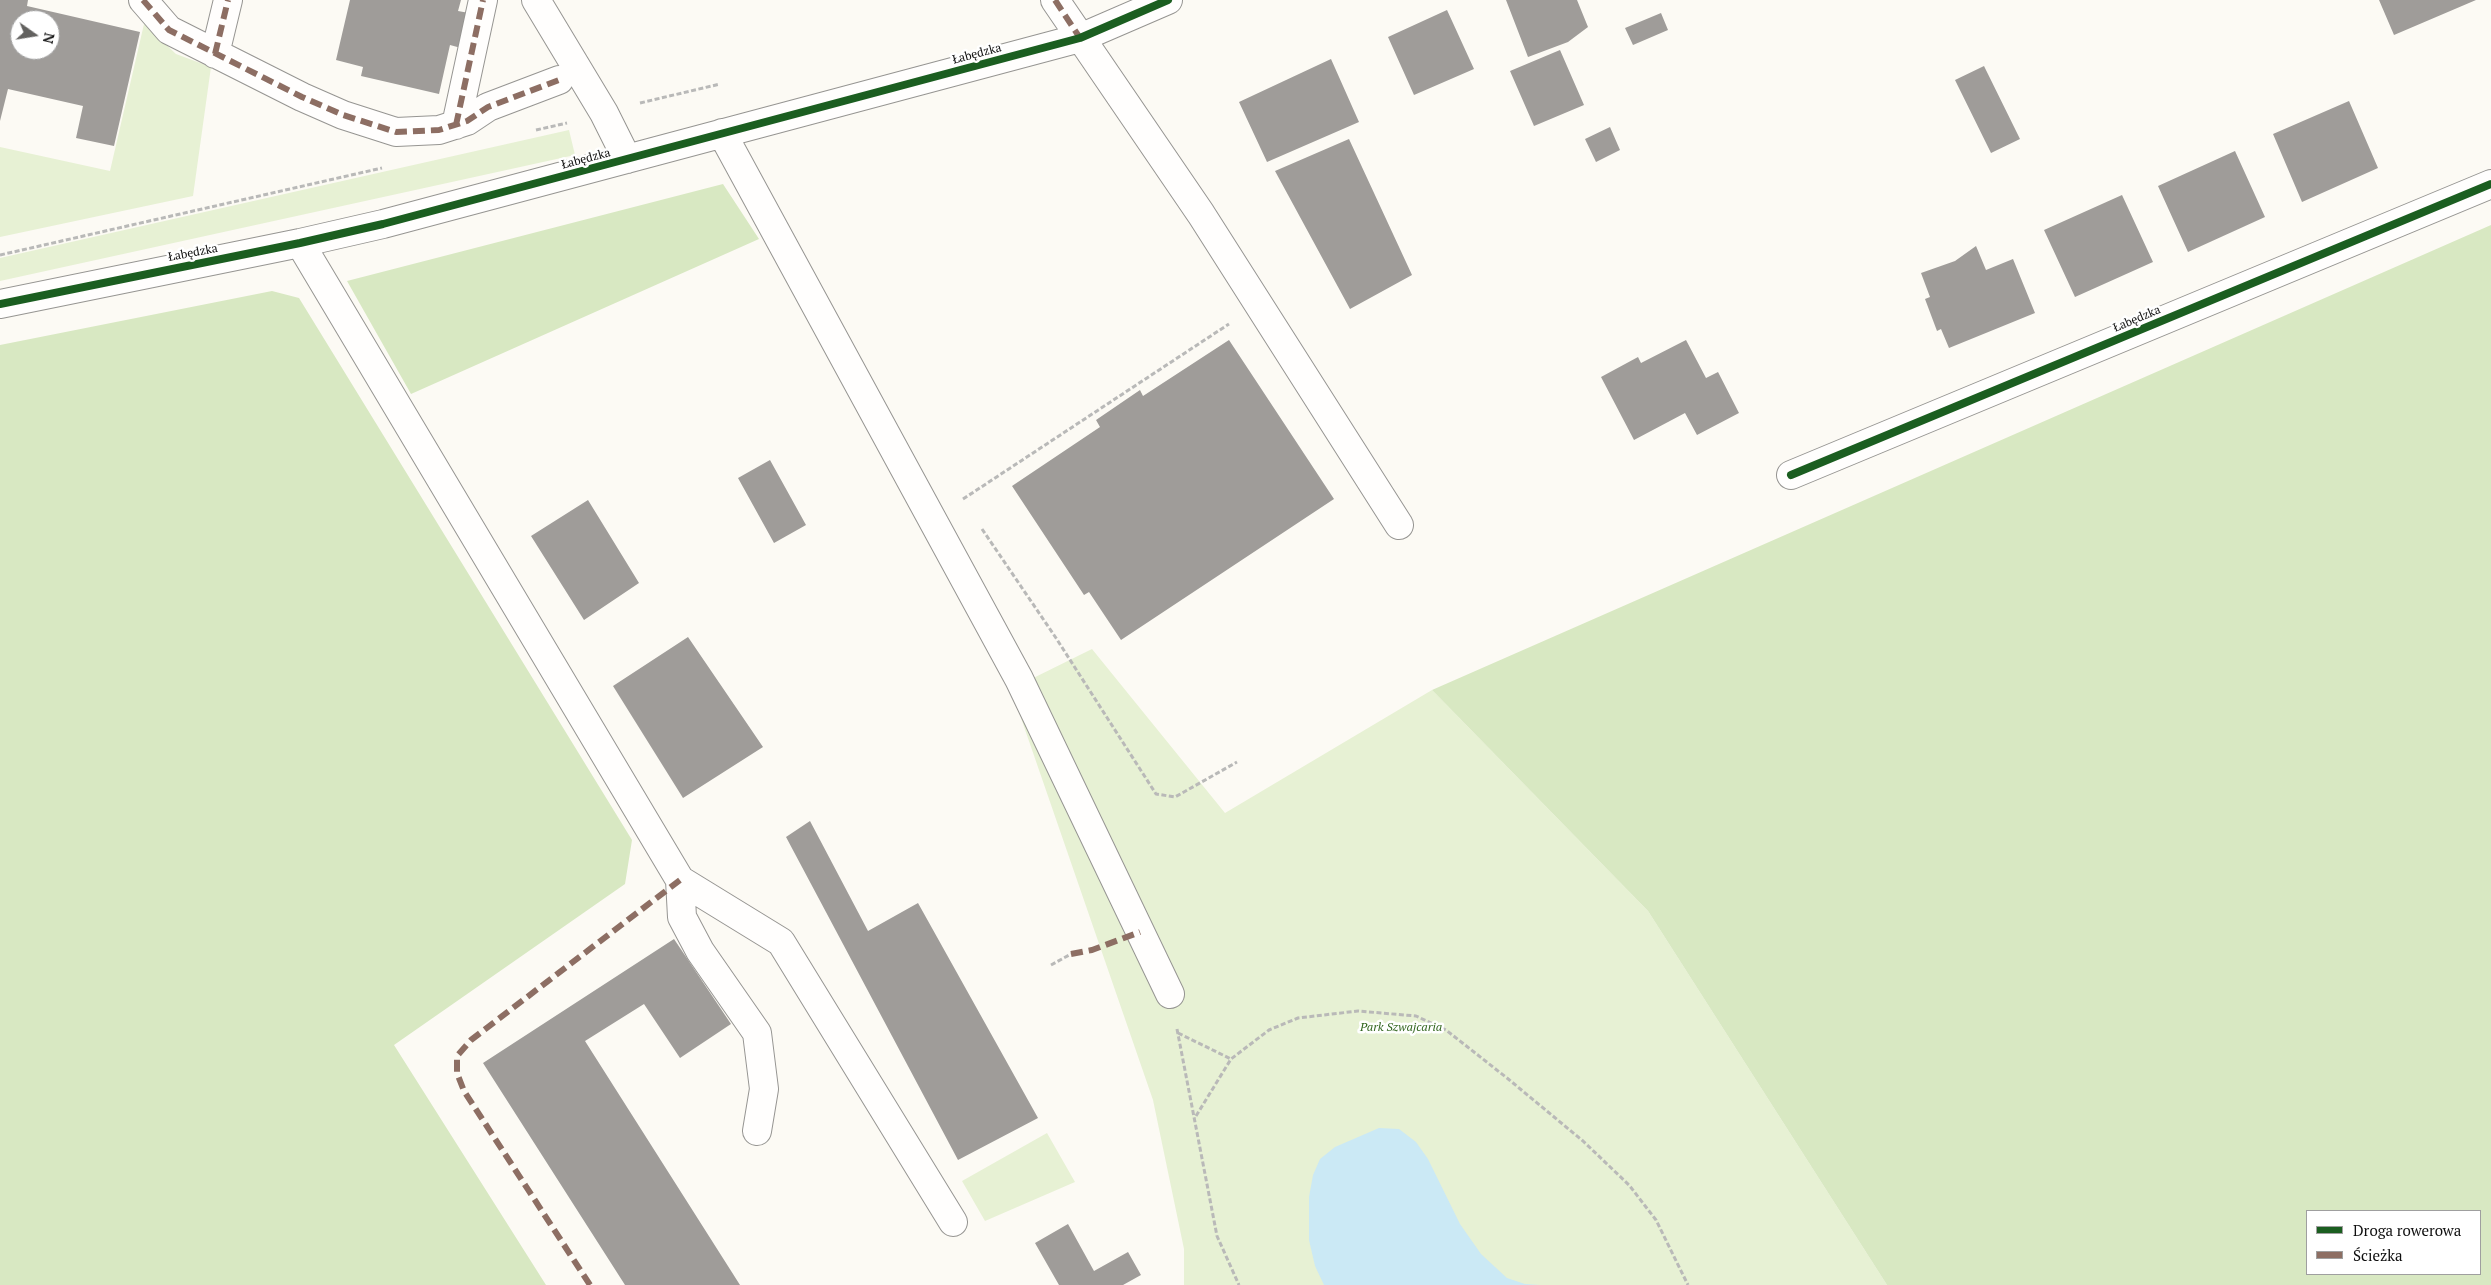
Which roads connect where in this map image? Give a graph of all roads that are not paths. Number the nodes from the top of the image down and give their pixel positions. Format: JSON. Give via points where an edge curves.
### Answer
{"nodes":[{"id":1,"x":143,"y":0,"type":"edge"},
{"id":2,"x":228,"y":0,"type":"edge"},
{"id":3,"x":483,"y":0,"type":"edge"},
{"id":4,"x":536,"y":0,"type":"edge"},
{"id":5,"x":1054,"y":0,"type":"edge"},
{"id":6,"x":1168,"y":0,"type":"edge"},
{"id":7,"x":1080,"y":38,"type":"junction"},
{"id":8,"x":214,"y":54,"type":"junction"},
{"id":9,"x":559,"y":80,"type":"dead end"},
{"id":10,"x":456,"y":125,"type":"junction"},
{"id":11,"x":722,"y":133,"type":"junction"},
{"id":12,"x":627,"y":159,"type":"junction"},
{"id":13,"x":2491,"y":184,"type":"edge"},
{"id":14,"x":300,"y":243,"type":"junction"},
{"id":15,"x":0,"y":304,"type":"edge"},
{"id":16,"x":1791,"y":474,"type":"dead end"},
{"id":17,"x":1399,"y":525,"type":"dead end"},
{"id":18,"x":680,"y":880,"type":"junction"},
{"id":19,"x":1170,"y":994,"type":"road end"},
{"id":20,"x":757,"y":1131,"type":"dead end"},
{"id":21,"x":953,"y":1222,"type":"dead end"}],
"edges":[{"from":1,"to":8,"type":"street","via":[[169,30]]},
{"from":2,"to":8,"type":"street"},
{"from":3,"to":10,"type":"street"},
{"from":4,"to":12,"type":"street","via":[[604,113]]},
{"from":5,"to":7,"type":"street"},
{"from":6,"to":7,"type":"street","name":"Łabędzka"},
{"from":7,"to":11,"type":"street","name":"Łabędzka"},
{"from":7,"to":17,"type":"street","via":[[1201,214]]},
{"from":8,"to":10,"type":"street","via":[[343,115],[396,132],[439,130]]},
{"from":9,"to":10,"type":"street","via":[[488,108],[467,122]]},
{"from":11,"to":12,"type":"street","name":"Łabędzka"},
{"from":11,"to":19,"type":"street","via":[[1019,680]]},
{"from":12,"to":14,"type":"street","name":"Łabędzka"},
{"from":13,"to":16,"type":"street","name":"Łabędzka"},
{"from":14,"to":15,"type":"street","name":"Łabędzka"},
{"from":14,"to":18,"type":"street"},
{"from":18,"to":20,"type":"street","via":[[682,917],[700,951],[757,1033],[764,1089]]},
{"from":18,"to":21,"type":"street","via":[[781,942]]}]}
